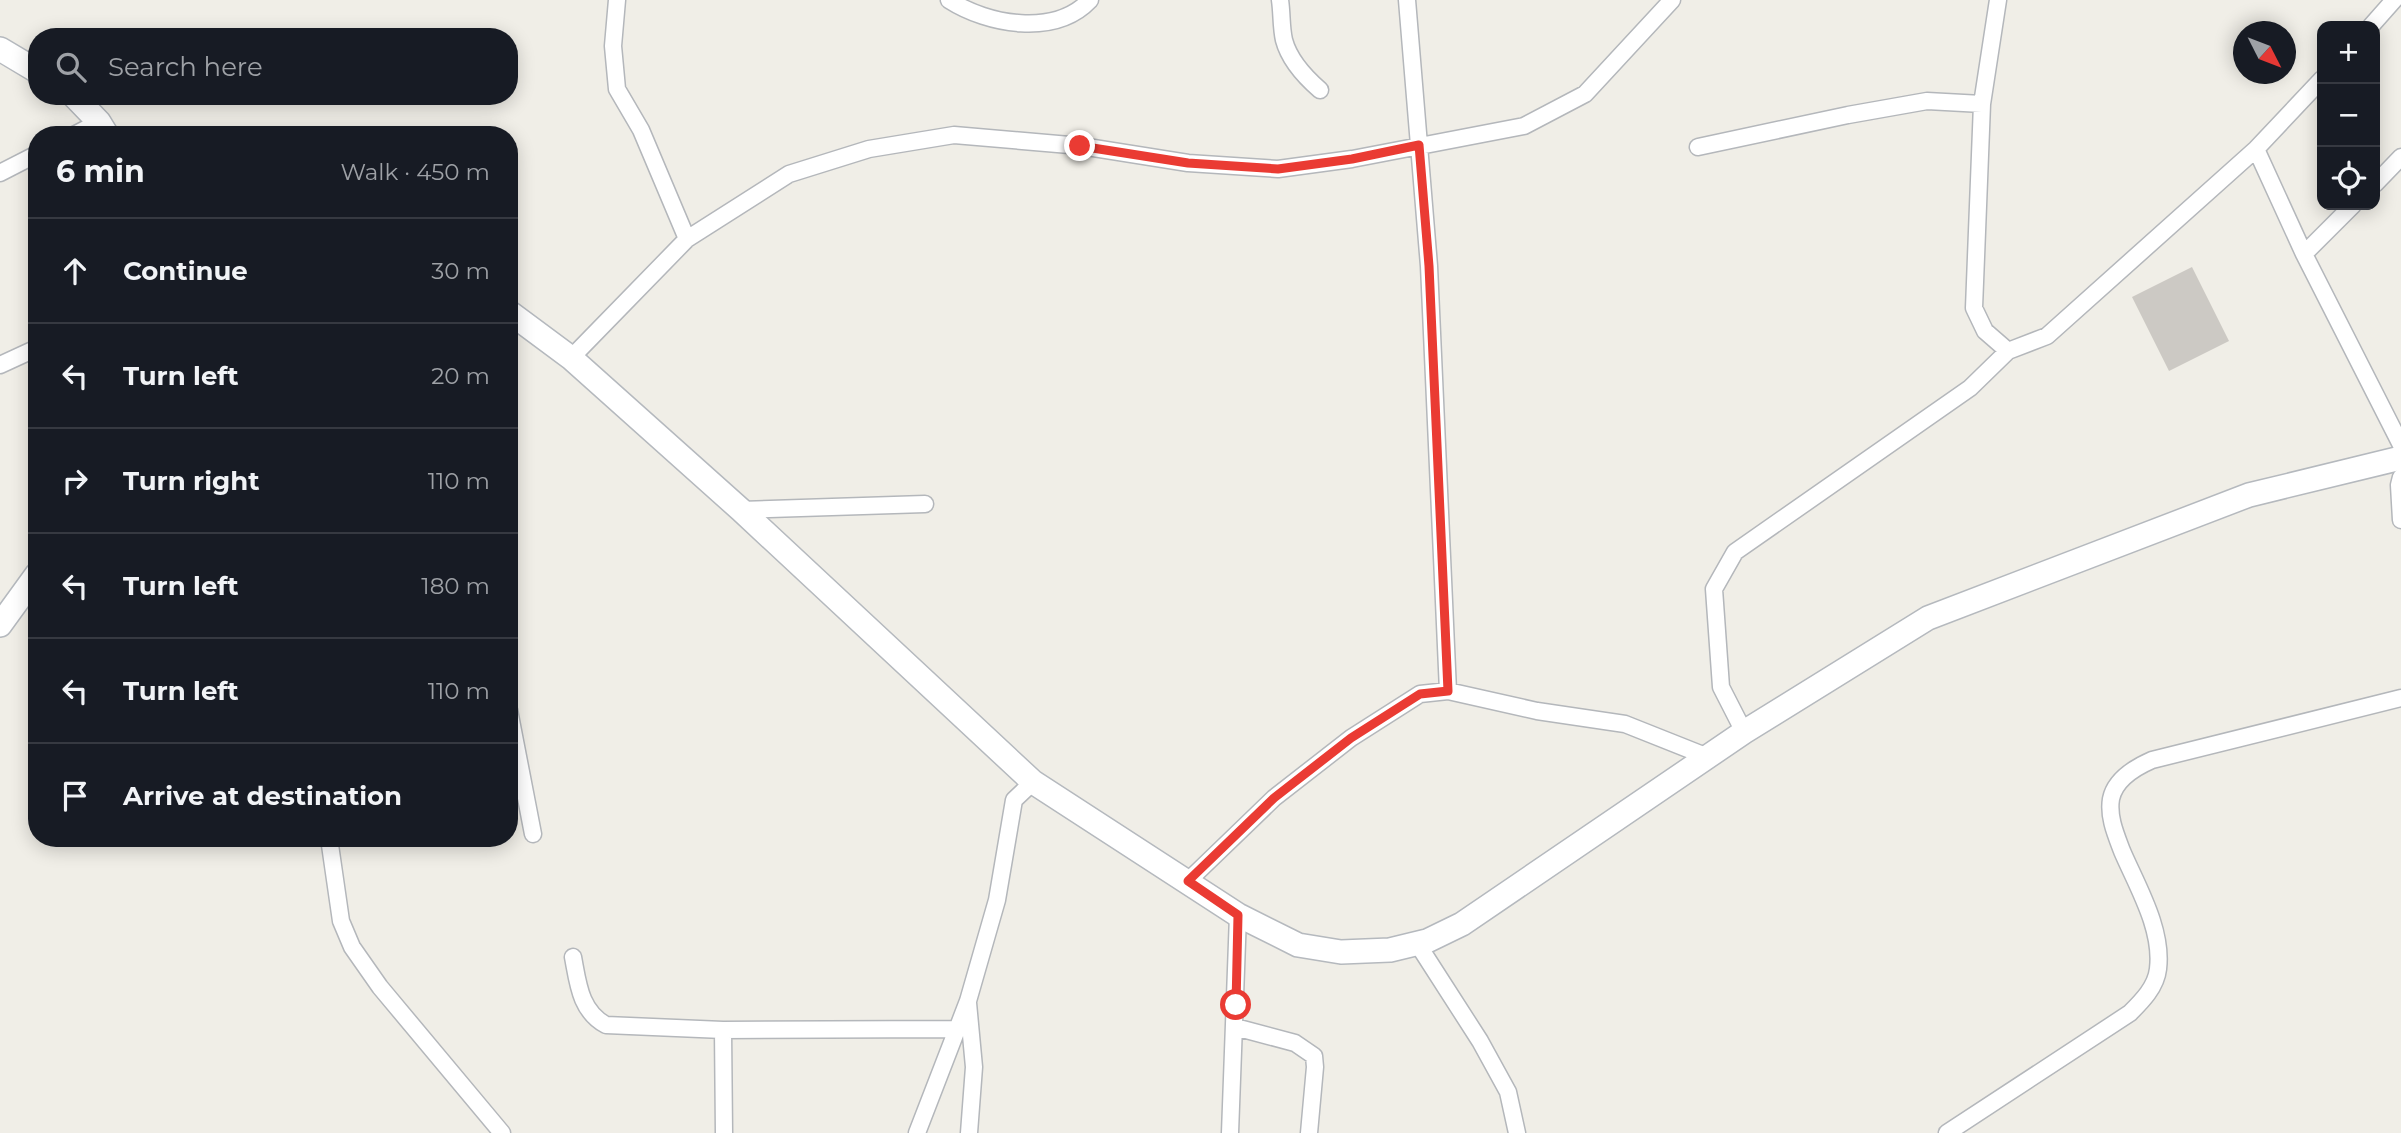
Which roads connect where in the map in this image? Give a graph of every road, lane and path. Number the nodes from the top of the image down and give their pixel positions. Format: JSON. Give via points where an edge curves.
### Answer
{"nodes":[{"id":1,"x":617,"y":0,"type":"edge"},
{"id":2,"x":949,"y":0,"type":"edge"},
{"id":3,"x":1090,"y":0,"type":"edge"},
{"id":4,"x":1280,"y":0,"type":"edge"},
{"id":5,"x":1407,"y":0,"type":"edge"},
{"id":6,"x":1672,"y":0,"type":"edge"},
{"id":7,"x":1998,"y":0,"type":"edge"},
{"id":8,"x":2394,"y":0,"type":"edge"},
{"id":9,"x":2375,"y":21,"type":"edge"},
{"id":10,"x":0,"y":49,"type":"edge"},
{"id":11,"x":28,"y":66,"type":"edge"},
{"id":12,"x":2317,"y":84,"type":"edge"},
{"id":13,"x":1320,"y":90,"type":"dead end"},
{"id":14,"x":1982,"y":104,"type":"junction"},
{"id":15,"x":82,"y":105,"type":"edge"},
{"id":16,"x":101,"y":126,"type":"edge"},
{"id":17,"x":1419,"y":145,"type":"junction"},
{"id":18,"x":1698,"y":147,"type":"dead end"},
{"id":19,"x":2256,"y":149,"type":"junction"},
{"id":20,"x":2401,"y":158,"type":"edge"},
{"id":21,"x":28,"y":159,"type":"edge"},
{"id":22,"x":0,"y":173,"type":"edge"},
{"id":23,"x":2380,"y":179,"type":"edge"},
{"id":24,"x":2349,"y":210,"type":"edge"},
{"id":25,"x":687,"y":239,"type":"junction"},
{"id":26,"x":2305,"y":254,"type":"junction"},
{"id":27,"x":518,"y":319,"type":"edge"},
{"id":28,"x":2008,"y":351,"type":"junction"},
{"id":29,"x":28,"y":352,"type":"edge"},
{"id":30,"x":571,"y":358,"type":"junction"},
{"id":31,"x":0,"y":365,"type":"edge"},
{"id":32,"x":2401,"y":446,"type":"edge"},
{"id":33,"x":2401,"y":458,"type":"edge"},
{"id":34,"x":2401,"y":477,"type":"edge"},
{"id":35,"x":925,"y":504,"type":"dead end"},
{"id":36,"x":741,"y":510,"type":"junction"},
{"id":37,"x":2401,"y":520,"type":"edge"},
{"id":38,"x":28,"y":586,"type":"edge"},
{"id":39,"x":0,"y":625,"type":"edge"},
{"id":40,"x":1448,"y":691,"type":"junction"},
{"id":41,"x":2401,"y":698,"type":"edge"},
{"id":42,"x":1744,"y":732,"type":"junction"},
{"id":43,"x":518,"y":756,"type":"edge"},
{"id":44,"x":1708,"y":757,"type":"junction"},
{"id":45,"x":1033,"y":782,"type":"junction"},
{"id":46,"x":533,"y":834,"type":"dead end"},
{"id":47,"x":330,"y":847,"type":"edge"},
{"id":48,"x":1188,"y":881,"type":"junction"},
{"id":49,"x":1238,"y":915,"type":"junction"},
{"id":50,"x":1417,"y":943,"type":"junction"},
{"id":51,"x":573,"y":957,"type":"dead end"},
{"id":52,"x":968,"y":1001,"type":"junction"},
{"id":53,"x":1235,"y":1027,"type":"junction"},
{"id":54,"x":957,"y":1029,"type":"junction"},
{"id":55,"x":723,"y":1030,"type":"junction"},
{"id":56,"x":502,"y":1133,"type":"edge"},
{"id":57,"x":724,"y":1133,"type":"edge"},
{"id":58,"x":917,"y":1133,"type":"edge"},
{"id":59,"x":969,"y":1133,"type":"edge"},
{"id":60,"x":1230,"y":1133,"type":"edge"},
{"id":61,"x":1309,"y":1133,"type":"edge"},
{"id":62,"x":1517,"y":1133,"type":"edge"},
{"id":63,"x":1947,"y":1133,"type":"edge"}],
"edges":[{"from":1,"to":25,"type":"street","via":[[613,46],[617,89],[641,130]]},
{"from":2,"to":3,"type":"street","via":[[987,17],[1022,23],[1057,21]]},
{"from":4,"to":13,"type":"street","via":[[1288,49]]},
{"from":5,"to":17,"type":"street"},
{"from":6,"to":17,"type":"street","via":[[1585,94],[1524,126]]},
{"from":7,"to":14,"type":"street"},
{"from":8,"to":9,"type":"street"},
{"from":10,"to":11,"type":"street"},
{"from":12,"to":19,"type":"street"},
{"from":14,"to":18,"type":"street","via":[[1927,101]]},
{"from":14,"to":28,"type":"street","via":[[1974,308],[1985,331]]},
{"from":15,"to":16,"type":"street"},
{"from":17,"to":25,"type":"street","via":[[1278,169],[954,135],[869,149],[789,174]]},
{"from":17,"to":40,"type":"street","via":[[1429,266]]},
{"from":19,"to":26,"type":"street"},
{"from":19,"to":28,"type":"street","via":[[2047,336]]},
{"from":20,"to":23,"type":"street"},
{"from":21,"to":22,"type":"street"},
{"from":24,"to":26,"type":"street"},
{"from":25,"to":30,"type":"street"},
{"from":26,"to":32,"type":"street"},
{"from":27,"to":30,"type":"street"},
{"from":28,"to":42,"type":"street","via":[[1970,388],[1735,552],[1714,589],[1721,687]]},
{"from":29,"to":31,"type":"street"},
{"from":30,"to":36,"type":"street"},
{"from":33,"to":42,"type":"street","via":[[2249,495],[1928,618]]},
{"from":34,"to":37,"type":"street"},
{"from":35,"to":36,"type":"street"},
{"from":36,"to":45,"type":"street"},
{"from":38,"to":39,"type":"street"},
{"from":40,"to":44,"type":"street","via":[[1625,724]]},
{"from":40,"to":48,"type":"street","via":[[1420,694],[1351,738],[1274,798]]},
{"from":41,"to":63,"type":"street","via":[[2152,760],[2132,769],[2111,798],[2113,828],[2157,942],[2158,970],[2150,992],[2130,1013]]},
{"from":42,"to":44,"type":"street"},
{"from":43,"to":46,"type":"street"},
{"from":44,"to":50,"type":"street","via":[[1462,924]]},
{"from":45,"to":48,"type":"street"},
{"from":45,"to":52,"type":"street","via":[[1014,800],[997,900]]},
{"from":47,"to":56,"type":"street","via":[[341,921],[352,947]]},
{"from":48,"to":49,"type":"street"},
{"from":49,"to":50,"type":"street","via":[[1298,945],[1341,952],[1390,950]]},
{"from":49,"to":53,"type":"street"},
{"from":50,"to":62,"type":"street","via":[[1508,1092]]},
{"from":51,"to":55,"type":"street","via":[[581,997],[590,1013],[606,1025]]},
{"from":52,"to":54,"type":"street"},
{"from":52,"to":59,"type":"street","via":[[974,1067]]},
{"from":53,"to":60,"type":"street"},
{"from":53,"to":61,"type":"street","via":[[1295,1043],[1314,1056]]},
{"from":54,"to":55,"type":"street"},
{"from":54,"to":58,"type":"street"},
{"from":55,"to":57,"type":"street"}]}
